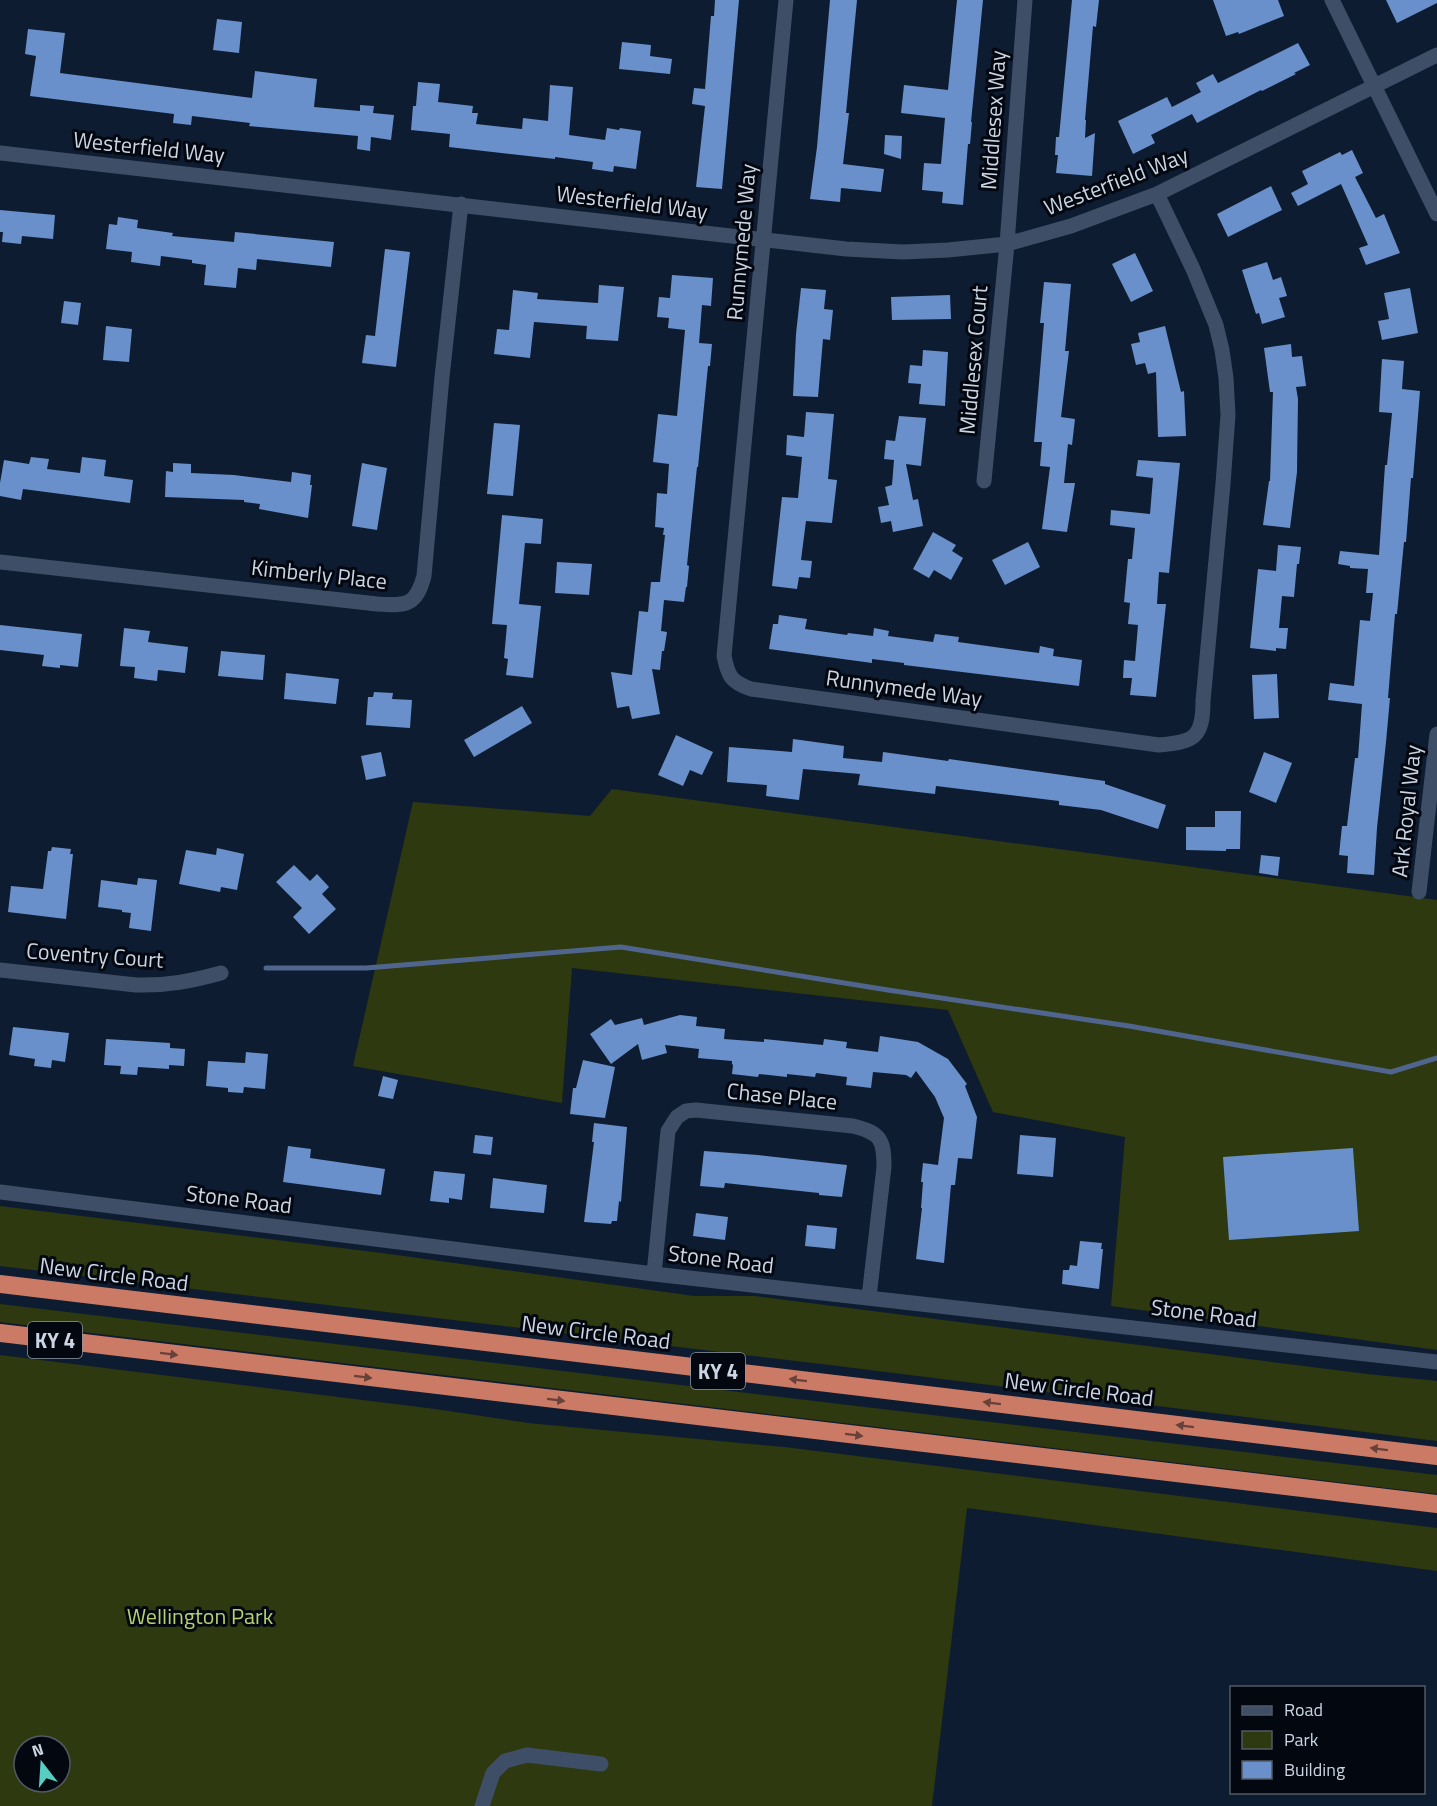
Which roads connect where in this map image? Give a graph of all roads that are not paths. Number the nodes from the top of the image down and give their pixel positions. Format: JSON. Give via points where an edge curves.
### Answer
{"nodes":[{"id":1,"x":786,"y":0,"type":"edge"},
{"id":2,"x":1025,"y":0,"type":"edge"},
{"id":3,"x":1332,"y":0,"type":"edge"},
{"id":4,"x":1437,"y":56,"type":"edge"},
{"id":5,"x":1375,"y":87,"type":"junction"},
{"id":6,"x":0,"y":153,"type":"edge"},
{"id":7,"x":1157,"y":195,"type":"junction"},
{"id":8,"x":460,"y":204,"type":"junction"},
{"id":9,"x":1437,"y":214,"type":"edge"},
{"id":10,"x":763,"y":240,"type":"junction"},
{"id":11,"x":1007,"y":244,"type":"junction"},
{"id":12,"x":984,"y":481,"type":"dead end"},
{"id":13,"x":0,"y":562,"type":"edge"},
{"id":14,"x":1437,"y":734,"type":"edge"},
{"id":15,"x":1434,"y":787,"type":"edge"},
{"id":16,"x":1419,"y":892,"type":"dead end"},
{"id":17,"x":0,"y":970,"type":"edge"},
{"id":18,"x":221,"y":972,"type":"dead end"},
{"id":19,"x":0,"y":1192,"type":"edge"},
{"id":20,"x":654,"y":1274,"type":"junction"},
{"id":21,"x":0,"y":1284,"type":"edge"},
{"id":22,"x":869,"y":1297,"type":"junction"},
{"id":23,"x":0,"y":1334,"type":"edge"},
{"id":24,"x":1437,"y":1362,"type":"edge"},
{"id":25,"x":1437,"y":1456,"type":"edge"},
{"id":26,"x":1437,"y":1504,"type":"edge"},
{"id":27,"x":601,"y":1764,"type":"dead end"},
{"id":28,"x":482,"y":1806,"type":"edge"}],
"edges":[{"from":1,"to":10,"type":"street","name":"Runnymede Way"},
{"from":2,"to":11,"type":"street","name":"Middlesex Way"},
{"from":3,"to":5,"type":"street"},
{"from":4,"to":5,"type":"street","name":"Westerfield Way"},
{"from":5,"to":7,"type":"street","name":"Westerfield Way"},
{"from":5,"to":9,"type":"street"},
{"from":6,"to":8,"type":"street","name":"Westerfield Way"},
{"from":7,"to":10,"type":"street","name":"Runnymede Way","via":[[1216,325],[1228,415],[1203,717],[1198,733],[1178,743],[1159,745],[751,689],[732,679],[724,656]]},
{"from":7,"to":11,"type":"street","name":"Westerfield Way"},
{"from":8,"to":10,"type":"street","name":"Westerfield Way"},
{"from":8,"to":13,"type":"street","name":"Kimberly Place","via":[[424,576],[416,597],[404,603],[377,604]]},
{"from":10,"to":11,"type":"street","name":"Westerfield Way","via":[[903,252]]},
{"from":11,"to":12,"type":"street","name":"Middlesex Court"},
{"from":14,"to":15,"type":"street","name":"Ark Royal Way"},
{"from":15,"to":16,"type":"street","name":"Ark Royal Way"},
{"from":17,"to":18,"type":"street","name":"Coventry Court","via":[[145,986],[190,982]]},
{"from":19,"to":20,"type":"street","name":"Stone Road"},
{"from":20,"to":22,"type":"street","name":"Stone Road"},
{"from":20,"to":22,"type":"street","name":"Chase Place","via":[[670,1126],[686,1111],[735,1113],[853,1126],[868,1130],[882,1141],[884,1167]]},
{"from":25,"to":21,"type":"highway","name":"New Circle Road","number":"KY 4","one_way":true},
{"from":22,"to":24,"type":"street","name":"Stone Road"},
{"from":23,"to":26,"type":"highway","number":"KY 4","one_way":true},
{"from":27,"to":28,"type":"street","via":[[527,1755],[505,1761],[493,1773]]}]}
